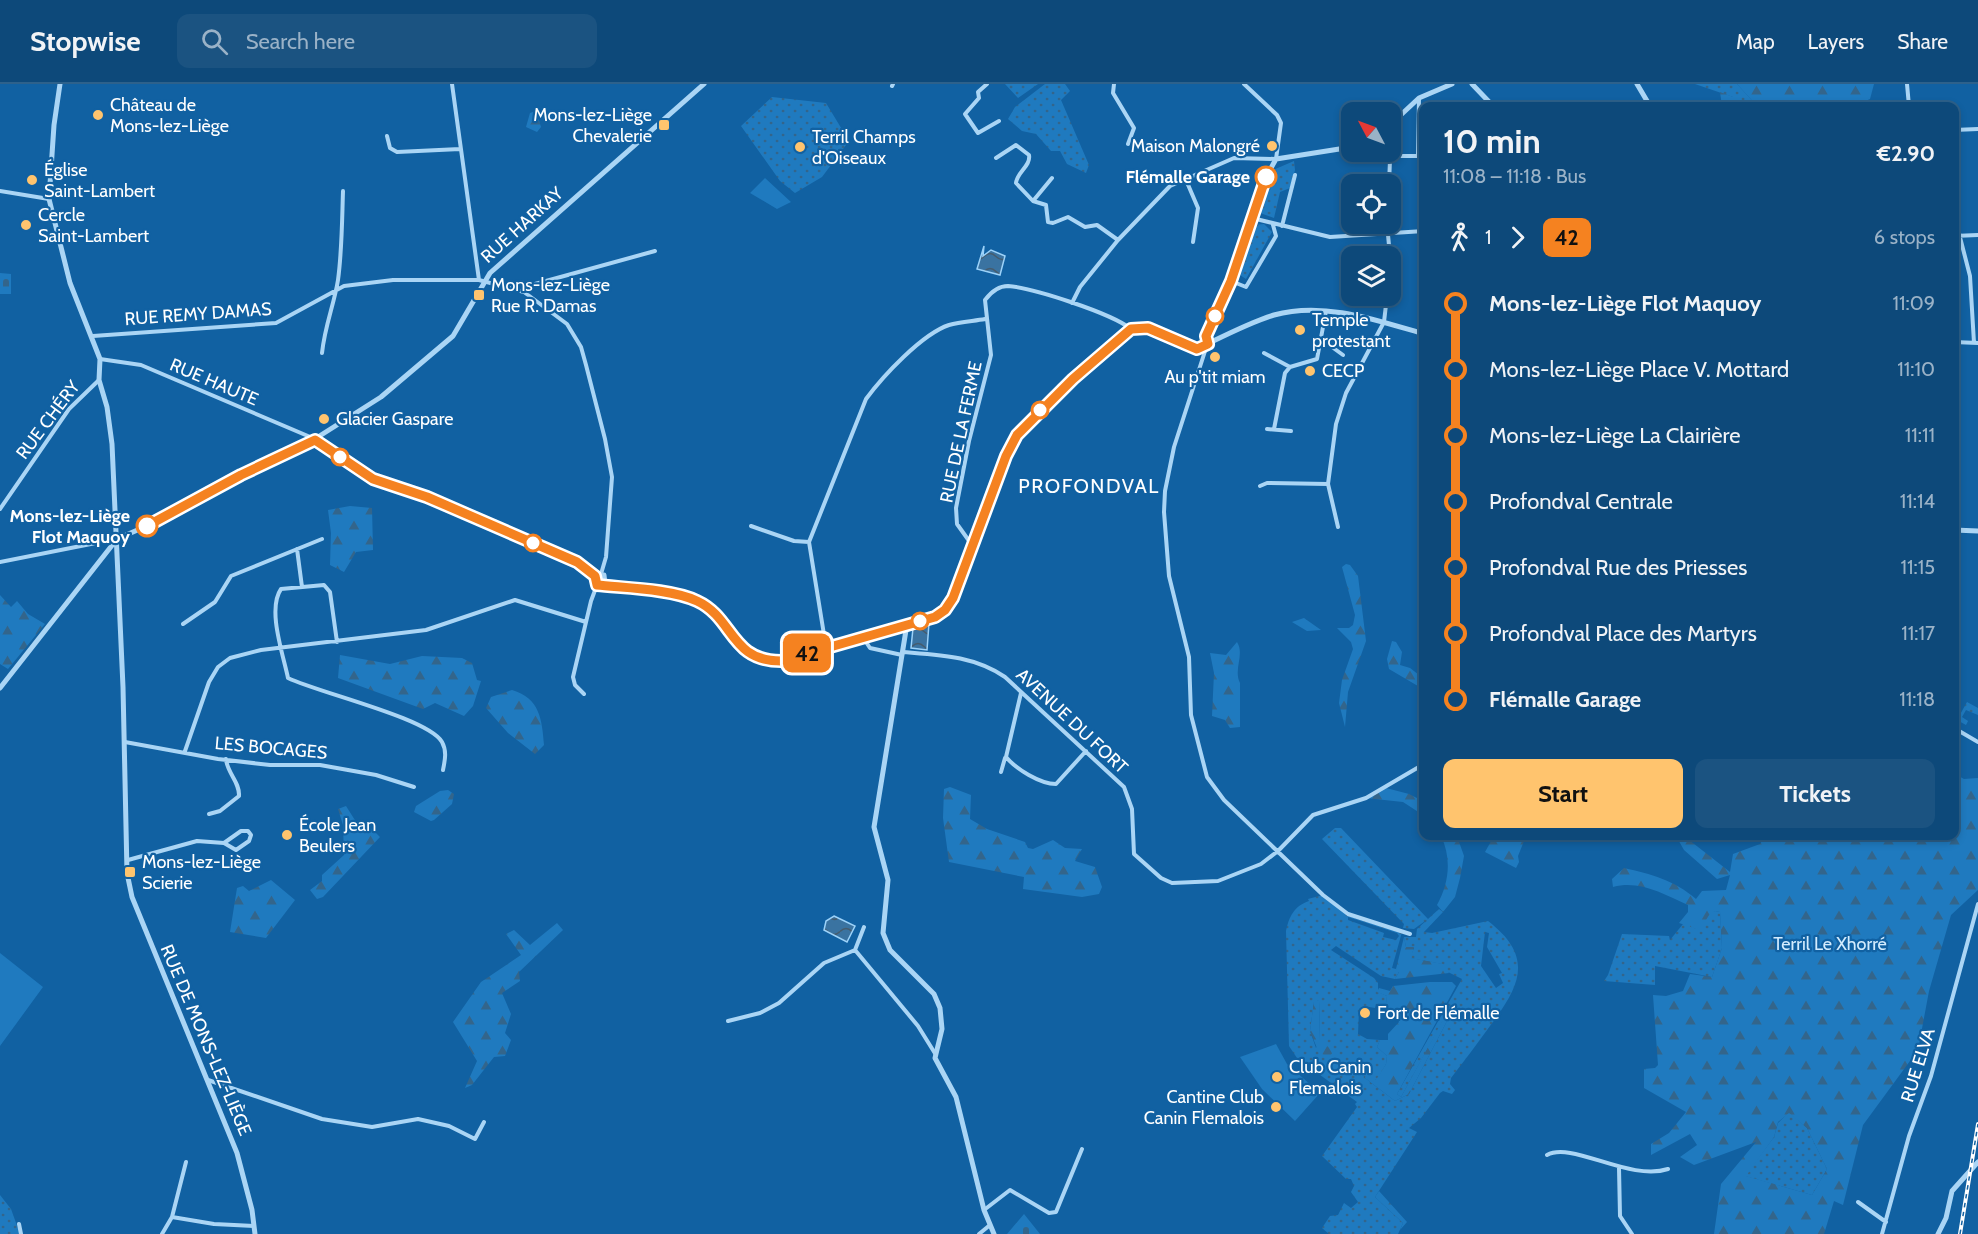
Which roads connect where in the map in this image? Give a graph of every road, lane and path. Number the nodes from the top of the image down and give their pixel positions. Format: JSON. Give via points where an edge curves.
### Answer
{"nodes":[{"id":1,"x":60,"y":84,"type":"edge"},
{"id":2,"x":452,"y":84,"type":"edge"},
{"id":3,"x":704,"y":84,"type":"edge"},
{"id":4,"x":987,"y":84,"type":"edge"},
{"id":5,"x":1114,"y":84,"type":"edge"},
{"id":6,"x":1245,"y":84,"type":"edge"},
{"id":7,"x":1452,"y":84,"type":"edge"},
{"id":8,"x":1472,"y":84,"type":"edge"},
{"id":9,"x":1637,"y":84,"type":"edge"},
{"id":10,"x":1908,"y":84,"type":"edge"},
{"id":11,"x":1419,"y":98,"type":"junction"},
{"id":12,"x":1419,"y":102,"type":"edge"},
{"id":13,"x":1489,"y":102,"type":"edge"},
{"id":14,"x":1648,"y":102,"type":"edge"},
{"id":15,"x":1909,"y":102,"type":"edge"},
{"id":16,"x":1401,"y":115,"type":"edge"},
{"id":17,"x":999,"y":121,"type":"dead end"},
{"id":18,"x":1978,"y":129,"type":"edge"},
{"id":19,"x":1959,"y":130,"type":"edge"},
{"id":20,"x":387,"y":136,"type":"dead end"},
{"id":21,"x":1128,"y":144,"type":"dead end"},
{"id":22,"x":460,"y":149,"type":"junction"},
{"id":23,"x":1341,"y":149,"type":"edge"},
{"id":24,"x":1419,"y":156,"type":"edge"},
{"id":25,"x":996,"y":158,"type":"dead end"},
{"id":26,"x":1276,"y":159,"type":"junction"},
{"id":27,"x":1389,"y":174,"type":"edge"},
{"id":28,"x":1295,"y":175,"type":"dead end"},
{"id":29,"x":1052,"y":178,"type":"dead end"},
{"id":30,"x":1186,"y":180,"type":"junction"},
{"id":31,"x":0,"y":191,"type":"edge"},
{"id":32,"x":342,"y":191,"type":"dead end"},
{"id":33,"x":49,"y":199,"type":"junction"},
{"id":34,"x":1033,"y":201,"type":"junction"},
{"id":35,"x":1252,"y":219,"type":"junction"},
{"id":36,"x":1273,"y":225,"type":"junction"},
{"id":37,"x":1282,"y":226,"type":"junction"},
{"id":38,"x":1959,"y":230,"type":"edge"},
{"id":39,"x":1419,"y":231,"type":"edge"},
{"id":40,"x":1401,"y":232,"type":"edge"},
{"id":41,"x":1374,"y":234,"type":"edge"},
{"id":42,"x":1978,"y":235,"type":"edge"},
{"id":43,"x":1961,"y":236,"type":"junction"},
{"id":44,"x":1118,"y":240,"type":"junction"},
{"id":45,"x":1193,"y":242,"type":"dead end"},
{"id":46,"x":655,"y":252,"type":"dead end"},
{"id":47,"x":480,"y":281,"type":"junction"},
{"id":48,"x":1231,"y":281,"type":"junction"},
{"id":49,"x":334,"y":292,"type":"junction"},
{"id":50,"x":524,"y":292,"type":"junction"},
{"id":51,"x":1072,"y":303,"type":"junction"},
{"id":52,"x":1386,"y":306,"type":"edge"},
{"id":53,"x":1326,"y":310,"type":"junction"},
{"id":54,"x":986,"y":319,"type":"junction"},
{"id":55,"x":1384,"y":322,"type":"junction"},
{"id":56,"x":1131,"y":329,"type":"junction"},
{"id":57,"x":1419,"y":332,"type":"edge"},
{"id":58,"x":93,"y":336,"type":"junction"},
{"id":59,"x":1321,"y":339,"type":"junction"},
{"id":60,"x":1959,"y":342,"type":"edge"},
{"id":61,"x":1976,"y":343,"type":"edge"},
{"id":62,"x":1208,"y":344,"type":"junction"},
{"id":63,"x":322,"y":353,"type":"dead end"},
{"id":64,"x":1264,"y":353,"type":"dead end"},
{"id":65,"x":1343,"y":355,"type":"dead end"},
{"id":66,"x":100,"y":359,"type":"junction"},
{"id":67,"x":1290,"y":367,"type":"junction"},
{"id":68,"x":99,"y":380,"type":"junction"},
{"id":69,"x":1267,"y":429,"type":"dead end"},
{"id":70,"x":1274,"y":429,"type":"junction"},
{"id":71,"x":1292,"y":431,"type":"dead end"},
{"id":72,"x":315,"y":440,"type":"junction"},
{"id":73,"x":1328,"y":484,"type":"junction"},
{"id":74,"x":1260,"y":486,"type":"dead end"},
{"id":75,"x":0,"y":509,"type":"edge"},
{"id":76,"x":751,"y":526,"type":"dead end"},
{"id":77,"x":1338,"y":527,"type":"dead end"},
{"id":78,"x":1959,"y":530,"type":"edge"},
{"id":79,"x":1978,"y":531,"type":"edge"},
{"id":80,"x":322,"y":538,"type":"dead end"},
{"id":81,"x":117,"y":539,"type":"junction"},
{"id":82,"x":809,"y":542,"type":"junction"},
{"id":83,"x":972,"y":545,"type":"junction"},
{"id":84,"x":297,"y":549,"type":"junction"},
{"id":85,"x":0,"y":562,"type":"edge"},
{"id":86,"x":598,"y":575,"type":"junction"},
{"id":87,"x":605,"y":584,"type":"junction"},
{"id":88,"x":597,"y":585,"type":"junction"},
{"id":89,"x":302,"y":587,"type":"junction"},
{"id":90,"x":585,"y":622,"type":"junction"},
{"id":91,"x":183,"y":624,"type":"dead end"},
{"id":92,"x":907,"y":624,"type":"junction"},
{"id":93,"x":862,"y":636,"type":"junction"},
{"id":94,"x":338,"y":642,"type":"junction"},
{"id":95,"x":826,"y":647,"type":"junction"},
{"id":96,"x":281,"y":648,"type":"junction"},
{"id":97,"x":902,"y":653,"type":"junction"},
{"id":98,"x":0,"y":688,"type":"edge"},
{"id":99,"x":1022,"y":693,"type":"junction"},
{"id":100,"x":584,"y":694,"type":"dead end"},
{"id":101,"x":1959,"y":732,"type":"edge"},
{"id":102,"x":125,"y":742,"type":"junction"},
{"id":103,"x":1978,"y":742,"type":"edge"},
{"id":104,"x":185,"y":751,"type":"junction"},
{"id":105,"x":1086,"y":752,"type":"junction"},
{"id":106,"x":1005,"y":758,"type":"junction"},
{"id":107,"x":226,"y":759,"type":"junction"},
{"id":108,"x":1419,"y":767,"type":"edge"},
{"id":109,"x":443,"y":770,"type":"dead end"},
{"id":110,"x":1001,"y":772,"type":"dead end"},
{"id":111,"x":414,"y":787,"type":"dead end"},
{"id":112,"x":209,"y":814,"type":"dead end"},
{"id":113,"x":224,"y":843,"type":"junction"},
{"id":114,"x":1278,"y":851,"type":"junction"},
{"id":115,"x":128,"y":860,"type":"junction"},
{"id":116,"x":1978,"y":904,"type":"edge"},
{"id":117,"x":864,"y":927,"type":"dead end"},
{"id":118,"x":1410,"y":934,"type":"dead end"},
{"id":119,"x":855,"y":950,"type":"junction"},
{"id":120,"x":728,"y":1021,"type":"dead end"},
{"id":121,"x":936,"y":1055,"type":"junction"},
{"id":122,"x":207,"y":1080,"type":"junction"},
{"id":123,"x":484,"y":1122,"type":"dead end"},
{"id":124,"x":1082,"y":1149,"type":"dead end"},
{"id":125,"x":1547,"y":1155,"type":"dead end"},
{"id":126,"x":186,"y":1162,"type":"dead end"},
{"id":127,"x":1978,"y":1162,"type":"edge"},
{"id":128,"x":1619,"y":1168,"type":"junction"},
{"id":129,"x":1668,"y":1169,"type":"dead end"},
{"id":130,"x":1858,"y":1202,"type":"dead end"},
{"id":131,"x":984,"y":1210,"type":"junction"},
{"id":132,"x":172,"y":1217,"type":"junction"},
{"id":133,"x":1886,"y":1222,"type":"junction"},
{"id":134,"x":19,"y":1224,"type":"dead end"},
{"id":135,"x":990,"y":1225,"type":"junction"},
{"id":136,"x":254,"y":1226,"type":"junction"},
{"id":137,"x":21,"y":1234,"type":"edge"},
{"id":138,"x":162,"y":1234,"type":"edge"},
{"id":139,"x":255,"y":1234,"type":"edge"},
{"id":140,"x":979,"y":1234,"type":"edge"},
{"id":141,"x":994,"y":1234,"type":"edge"},
{"id":142,"x":1632,"y":1234,"type":"edge"},
{"id":143,"x":1882,"y":1234,"type":"edge"},
{"id":144,"x":1938,"y":1234,"type":"edge"}],
"edges":[{"from":1,"to":33,"type":"street","name":"RUE DE MONS-LEZ-LIÈGE"},
{"from":2,"to":22,"type":"street"},
{"from":3,"to":47,"type":"street","name":"RUE HARKAY"},
{"from":4,"to":17,"type":"street","via":[[964,114],[978,133]]},
{"from":5,"to":21,"type":"street","via":[[1113,93],[1134,128]]},
{"from":6,"to":26,"type":"street","via":[[1281,123]]},
{"from":7,"to":11,"type":"street"},
{"from":8,"to":13,"type":"street"},
{"from":9,"to":14,"type":"street"},
{"from":10,"to":15,"type":"street"},
{"from":11,"to":12,"type":"street"},
{"from":11,"to":16,"type":"street"},
{"from":18,"to":19,"type":"street"},
{"from":20,"to":22,"type":"street","via":[[390,148],[397,152]]},
{"from":22,"to":47,"type":"street"},
{"from":23,"to":26,"type":"street"},
{"from":24,"to":27,"type":"street","via":[[1394,156]]},
{"from":25,"to":34,"type":"street","via":[[1016,145],[1029,155],[1016,181]]},
{"from":26,"to":30,"type":"street","via":[[1234,158]]},
{"from":26,"to":35,"type":"street"},
{"from":28,"to":37,"type":"street"},
{"from":29,"to":34,"type":"street"},
{"from":30,"to":44,"type":"street","via":[[1170,186]]},
{"from":30,"to":45,"type":"street","via":[[1198,208]]},
{"from":31,"to":33,"type":"street"},
{"from":32,"to":49,"type":"street","via":[[342,250]]},
{"from":33,"to":58,"type":"street","name":"RUE DE MONS-LEZ-LIÈGE","via":[[70,283]]},
{"from":34,"to":44,"type":"street","via":[[1047,206],[1049,223],[1068,217],[1085,227],[1097,225]]},
{"from":35,"to":36,"type":"street"},
{"from":35,"to":48,"type":"street"},
{"from":36,"to":37,"type":"street"},
{"from":36,"to":48,"type":"street","via":[[1276,236],[1246,287]]},
{"from":37,"to":41,"type":"street","via":[[1330,237]]},
{"from":38,"to":43,"type":"street"},
{"from":39,"to":40,"type":"street"},
{"from":42,"to":43,"type":"street"},
{"from":43,"to":61,"type":"street","via":[[1972,287]]},
{"from":44,"to":51,"type":"street"},
{"from":46,"to":50,"type":"street","via":[[535,284]]},
{"from":47,"to":49,"type":"street","name":"RUE REMY DAMAS","via":[[393,280],[344,286]]},
{"from":47,"to":50,"type":"street","name":"RUE REMY DAMAS"},
{"from":47,"to":72,"type":"street","name":"RUE HARKAY","via":[[453,336],[381,397]]},
{"from":48,"to":62,"type":"street","via":[[1206,336]]},
{"from":49,"to":58,"type":"street","name":"RUE REMY DAMAS","via":[[276,323]]},
{"from":49,"to":63,"type":"street"},
{"from":50,"to":86,"type":"street","via":[[567,324],[586,365],[612,477],[606,557]]},
{"from":51,"to":54,"type":"street","name":"RUE DE LA FERME","via":[[1006,286],[992,291],[985,300]]},
{"from":51,"to":56,"type":"street","name":"RUE DE LA FERME"},
{"from":52,"to":55,"type":"street"},
{"from":53,"to":55,"type":"street"},
{"from":53,"to":59,"type":"street"},
{"from":53,"to":62,"type":"street","via":[[1273,315]]},
{"from":54,"to":82,"type":"street","via":[[948,325],[928,336],[877,385],[866,399]]},
{"from":54,"to":83,"type":"street","name":"RUE DE LA FERME","via":[[991,355],[956,508],[957,524]]},
{"from":55,"to":57,"type":"street"},
{"from":55,"to":73,"type":"street","via":[[1345,396],[1336,424]]},
{"from":56,"to":62,"type":"street","via":[[1148,328],[1197,349]]},
{"from":56,"to":83,"type":"street","via":[[1080,372],[1017,435]]},
{"from":58,"to":66,"type":"street","name":"RUE DE MONS-LEZ-LIÈGE"},
{"from":59,"to":65,"type":"street"},
{"from":59,"to":67,"type":"street","via":[[1317,359]]},
{"from":60,"to":61,"type":"street"},
{"from":62,"to":114,"type":"street","via":[[1168,472],[1164,512],[1169,576],[1189,657],[1191,716],[1208,777],[1214,788]]},
{"from":64,"to":67,"type":"street"},
{"from":66,"to":68,"type":"street","name":"RUE DE MONS-LEZ-LIÈGE"},
{"from":66,"to":72,"type":"street","name":"RUE HAUTE","via":[[141,365]]},
{"from":67,"to":70,"type":"street","via":[[1285,373]]},
{"from":68,"to":75,"type":"street","name":"RUE CHÉRY","via":[[69,410]]},
{"from":68,"to":81,"type":"street","name":"RUE DE MONS-LEZ-LIÈGE","via":[[112,444]]},
{"from":69,"to":70,"type":"street"},
{"from":70,"to":71,"type":"street"},
{"from":72,"to":81,"type":"street","name":"RUE HARKAY"},
{"from":72,"to":86,"type":"street","via":[[373,479],[427,497],[566,557]]},
{"from":73,"to":74,"type":"street"},
{"from":73,"to":77,"type":"street"},
{"from":76,"to":82,"type":"street","via":[[794,541]]},
{"from":78,"to":79,"type":"street"},
{"from":80,"to":84,"type":"street"},
{"from":81,"to":85,"type":"street"},
{"from":81,"to":98,"type":"street"},
{"from":81,"to":102,"type":"street","name":"RUE DE MONS-LEZ-LIÈGE"},
{"from":82,"to":95,"type":"street"},
{"from":83,"to":92,"type":"street","via":[[945,610],[935,617]]},
{"from":84,"to":89,"type":"street"},
{"from":84,"to":91,"type":"street","via":[[231,576],[215,602]]},
{"from":86,"to":87,"type":"street","via":[[606,578]]},
{"from":86,"to":88,"type":"street"},
{"from":87,"to":88,"type":"street"},
{"from":87,"to":95,"type":"street","via":[[682,595],[698,601],[755,658],[781,661]]},
{"from":88,"to":90,"type":"street"},
{"from":89,"to":94,"type":"street","via":[[324,585],[330,592]]},
{"from":89,"to":96,"type":"street","via":[[281,589],[275,598]]},
{"from":90,"to":94,"type":"street","via":[[515,600],[433,628]]},
{"from":90,"to":100,"type":"street","via":[[573,680]]},
{"from":92,"to":93,"type":"street"},
{"from":92,"to":97,"type":"street"},
{"from":93,"to":95,"type":"street"},
{"from":93,"to":97,"type":"street","name":"AVENUE DU FORT","via":[[870,648]]},
{"from":94,"to":96,"type":"street"},
{"from":96,"to":104,"type":"street","via":[[230,658],[218,667]]},
{"from":96,"to":109,"type":"street","via":[[288,678],[389,712],[441,740],[446,752]]},
{"from":97,"to":99,"type":"street","name":"AVENUE DU FORT","via":[[966,658],[988,666]]},
{"from":97,"to":121,"type":"street","via":[[874,827],[888,880],[883,933],[890,950],[934,994],[942,1029]]},
{"from":99,"to":105,"type":"street","name":"AVENUE DU FORT"},
{"from":99,"to":106,"type":"street"},
{"from":101,"to":103,"type":"street"},
{"from":102,"to":104,"type":"street","name":"LES BOCAGES"},
{"from":102,"to":115,"type":"street","name":"RUE DE MONS-LEZ-LIÈGE"},
{"from":104,"to":107,"type":"street","name":"LES BOCAGES"},
{"from":105,"to":106,"type":"street","via":[[1056,784],[1048,784]]},
{"from":105,"to":114,"type":"street","name":"AVENUE DU FORT","via":[[1124,787],[1132,809],[1134,854],[1161,878],[1182,884],[1218,881],[1244,873]]},
{"from":106,"to":110,"type":"street"},
{"from":107,"to":111,"type":"street","name":"LES BOCAGES","via":[[270,765],[320,765],[376,775]]},
{"from":107,"to":112,"type":"street","via":[[240,794],[220,811]]},
{"from":108,"to":114,"type":"street","name":"AVENUE DU FORT","via":[[1366,798],[1313,815]]},
{"from":113,"to":113,"type":"street","via":[[243,830],[251,835],[238,849]]},
{"from":113,"to":115,"type":"street","via":[[197,840]]},
{"from":114,"to":118,"type":"street","via":[[1348,914]]},
{"from":115,"to":122,"type":"street","name":"RUE DE MONS-LEZ-LIÈGE","via":[[132,897],[141,924]]},
{"from":116,"to":133,"type":"street","name":"RUE ELVA"},
{"from":117,"to":119,"type":"street"},
{"from":119,"to":120,"type":"street","via":[[824,963],[779,1003]]},
{"from":119,"to":121,"type":"street","via":[[918,1026]]},
{"from":121,"to":131,"type":"street","via":[[956,1097]]},
{"from":122,"to":123,"type":"street","via":[[322,1119],[372,1127],[418,1119],[449,1126],[475,1139]]},
{"from":122,"to":136,"type":"street","name":"RUE DE MONS-LEZ-LIÈGE","via":[[237,1153]]},
{"from":124,"to":131,"type":"street","via":[[1056,1212],[1049,1213],[1010,1191]]},
{"from":125,"to":128,"type":"street","via":[[1553,1152],[1580,1156]]},
{"from":126,"to":132,"type":"street"},
{"from":127,"to":144,"type":"street","via":[[1952,1191]]},
{"from":128,"to":129,"type":"street","via":[[1652,1173]]},
{"from":128,"to":142,"type":"street","via":[[1620,1216]]},
{"from":130,"to":133,"type":"street"},
{"from":131,"to":135,"type":"street"},
{"from":132,"to":136,"type":"street"},
{"from":132,"to":138,"type":"street"},
{"from":133,"to":143,"type":"street","name":"RUE ELVA"},
{"from":134,"to":137,"type":"street"},
{"from":135,"to":140,"type":"street"},
{"from":135,"to":141,"type":"street"},
{"from":136,"to":139,"type":"street","name":"RUE DE MONS-LEZ-LIÈGE"}]}
